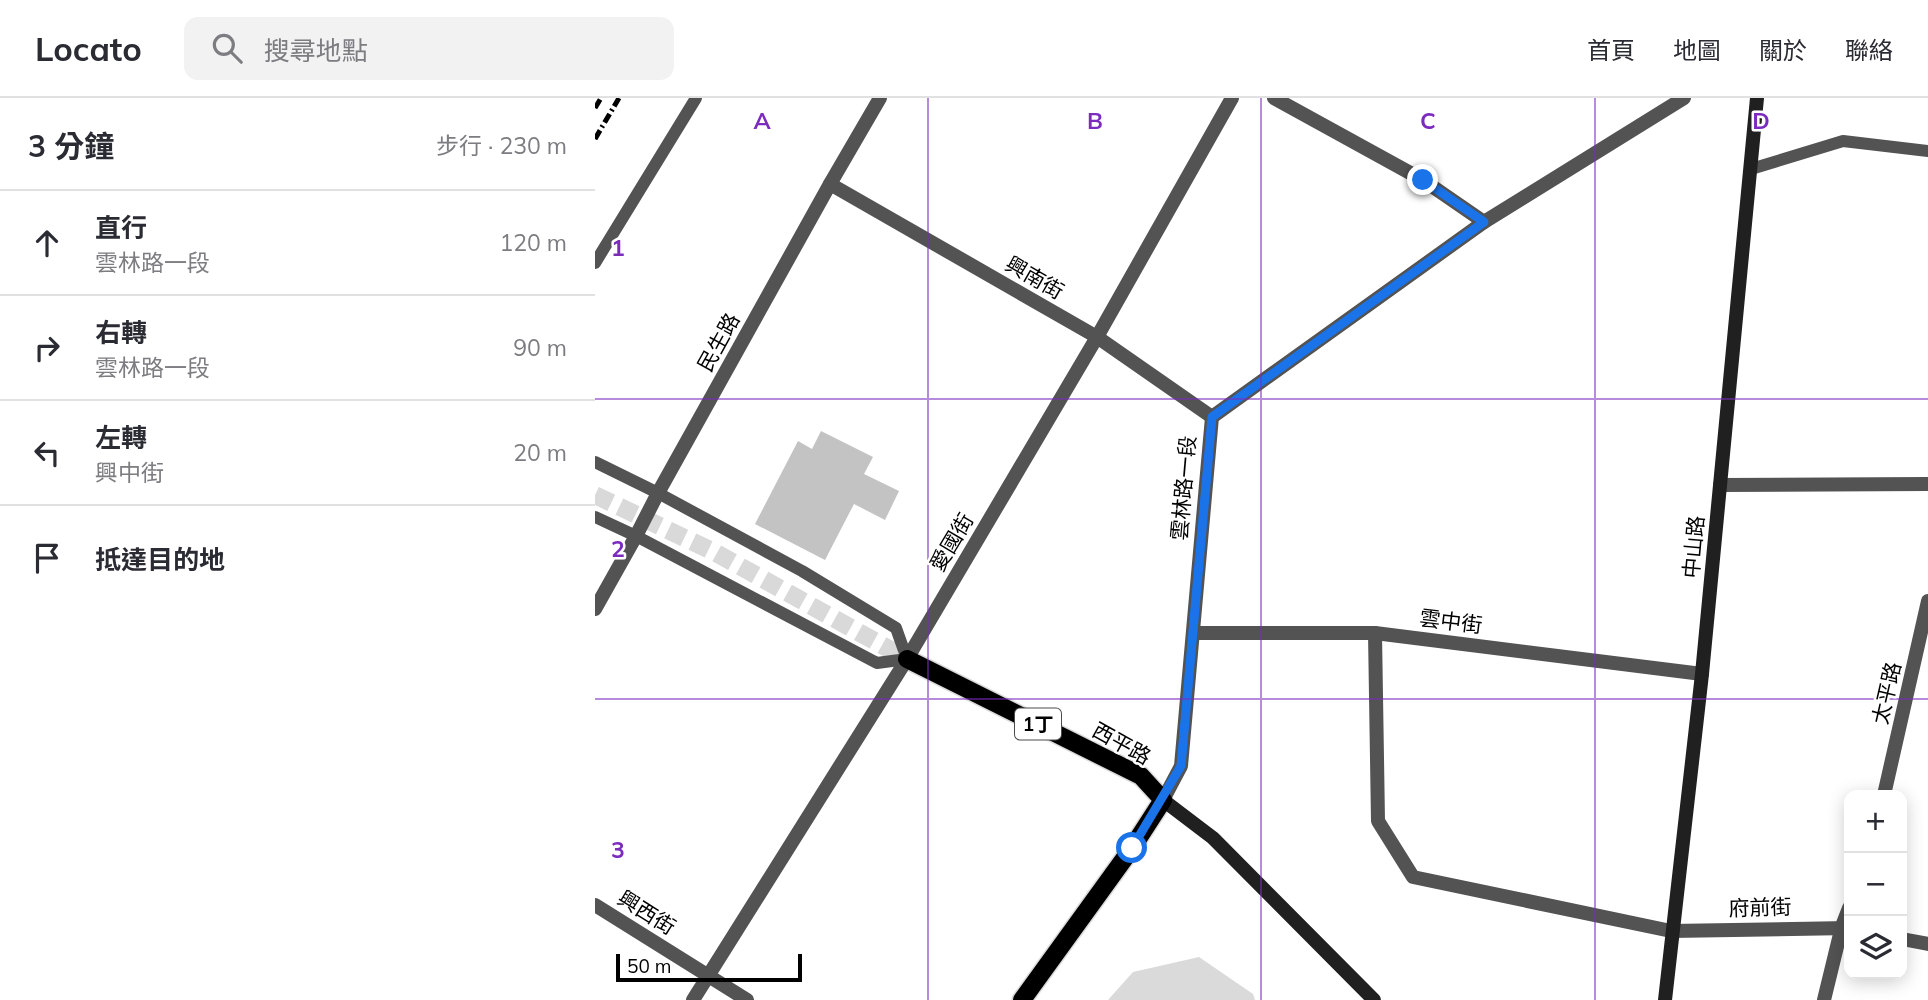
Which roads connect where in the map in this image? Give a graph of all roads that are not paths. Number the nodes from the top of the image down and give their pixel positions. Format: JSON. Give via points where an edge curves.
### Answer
{"nodes":[{"id":1,"x":696,"y":98,"type":"edge"},
{"id":2,"x":880,"y":98,"type":"edge"},
{"id":3,"x":1233,"y":98,"type":"edge"},
{"id":4,"x":1275,"y":98,"type":"edge"},
{"id":5,"x":1684,"y":98,"type":"edge"},
{"id":6,"x":1757,"y":98,"type":"edge"},
{"id":7,"x":1928,"y":151,"type":"edge"},
{"id":8,"x":1751,"y":169,"type":"junction"},
{"id":9,"x":830,"y":184,"type":"junction"},
{"id":10,"x":1484,"y":222,"type":"junction"},
{"id":11,"x":595,"y":263,"type":"edge"},
{"id":12,"x":1097,"y":337,"type":"junction"},
{"id":13,"x":1212,"y":417,"type":"junction"},
{"id":14,"x":595,"y":462,"type":"edge"},
{"id":15,"x":1928,"y":484,"type":"edge"},
{"id":16,"x":1720,"y":485,"type":"junction"},
{"id":17,"x":658,"y":493,"type":"junction"},
{"id":18,"x":595,"y":517,"type":"edge"},
{"id":19,"x":635,"y":536,"type":"junction"},
{"id":20,"x":1928,"y":601,"type":"edge"},
{"id":21,"x":595,"y":609,"type":"edge"},
{"id":22,"x":1375,"y":633,"type":"junction"},
{"id":23,"x":1193,"y":634,"type":"junction"},
{"id":24,"x":907,"y":659,"type":"junction"},
{"id":25,"x":1702,"y":674,"type":"junction"},
{"id":26,"x":1885,"y":790,"type":"edge"},
{"id":27,"x":1163,"y":800,"type":"junction"},
{"id":28,"x":595,"y":905,"type":"edge"},
{"id":29,"x":1844,"y":927,"type":"edge"},
{"id":30,"x":1671,"y":931,"type":"junction"},
{"id":31,"x":1844,"y":934,"type":"edge"},
{"id":32,"x":1907,"y":940,"type":"edge"},
{"id":33,"x":1928,"y":944,"type":"edge"},
{"id":34,"x":708,"y":976,"type":"junction"},
{"id":35,"x":693,"y":1000,"type":"edge"},
{"id":36,"x":747,"y":1000,"type":"edge"},
{"id":37,"x":1023,"y":1000,"type":"edge"},
{"id":38,"x":1374,"y":1000,"type":"edge"},
{"id":39,"x":1665,"y":1000,"type":"edge"},
{"id":40,"x":1825,"y":1000,"type":"edge"}],
"edges":[{"from":1,"to":11,"type":"lane"},
{"from":2,"to":9,"type":"street","name":"民生路"},
{"from":3,"to":12,"type":"street","name":"愛國街"},
{"from":4,"to":10,"type":"street","via":[[1423,180]]},
{"from":5,"to":10,"type":"street","name":"雲林路一段"},
{"from":6,"to":8,"type":"street","name":"中山路"},
{"from":7,"to":8,"type":"lane","via":[[1843,141]]},
{"from":8,"to":16,"type":"street","name":"中山路"},
{"from":9,"to":12,"type":"street","name":"興南街"},
{"from":9,"to":17,"type":"street","name":"民生路"},
{"from":10,"to":13,"type":"street","name":"雲林路一段"},
{"from":12,"to":13,"type":"street","name":"興南街"},
{"from":12,"to":24,"type":"street","name":"愛國街"},
{"from":13,"to":23,"type":"street","name":"雲林路一段"},
{"from":14,"to":17,"type":"lane"},
{"from":15,"to":16,"type":"street"},
{"from":16,"to":25,"type":"street","name":"中山路"},
{"from":17,"to":19,"type":"street","name":"民生路","bridge":true},
{"from":17,"to":24,"type":"lane","via":[[896,628]]},
{"from":18,"to":19,"type":"lane"},
{"from":19,"to":21,"type":"street","name":"民生路"},
{"from":19,"to":24,"type":"lane","via":[[877,663]]},
{"from":20,"to":26,"type":"street","name":"太平路"},
{"from":22,"to":23,"type":"street","name":"雲中街"},
{"from":22,"to":25,"type":"street","name":"雲中街"},
{"from":22,"to":30,"type":"street","name":"府前街","via":[[1378,821],[1413,877]]},
{"from":23,"to":27,"type":"street","name":"雲林路一段","via":[[1181,766]]},
{"from":24,"to":27,"type":"main road","name":"西平路","number":"1丁","via":[[1141,776]]},
{"from":24,"to":34,"type":"street","name":"愛國街"},
{"from":25,"to":30,"type":"street","name":"中山路"},
{"from":27,"to":37,"type":"main road","name":"雲林路一段"},
{"from":27,"to":38,"type":"street","name":"西平路","via":[[1213,838]]},
{"from":28,"to":34,"type":"street","name":"興西街"},
{"from":29,"to":30,"type":"street","name":"府前街"},
{"from":30,"to":39,"type":"street","name":"中山路"},
{"from":31,"to":40,"type":"street"},
{"from":32,"to":33,"type":"street"},
{"from":34,"to":35,"type":"street","name":"愛國街"},
{"from":34,"to":36,"type":"street","name":"興西街"}]}
